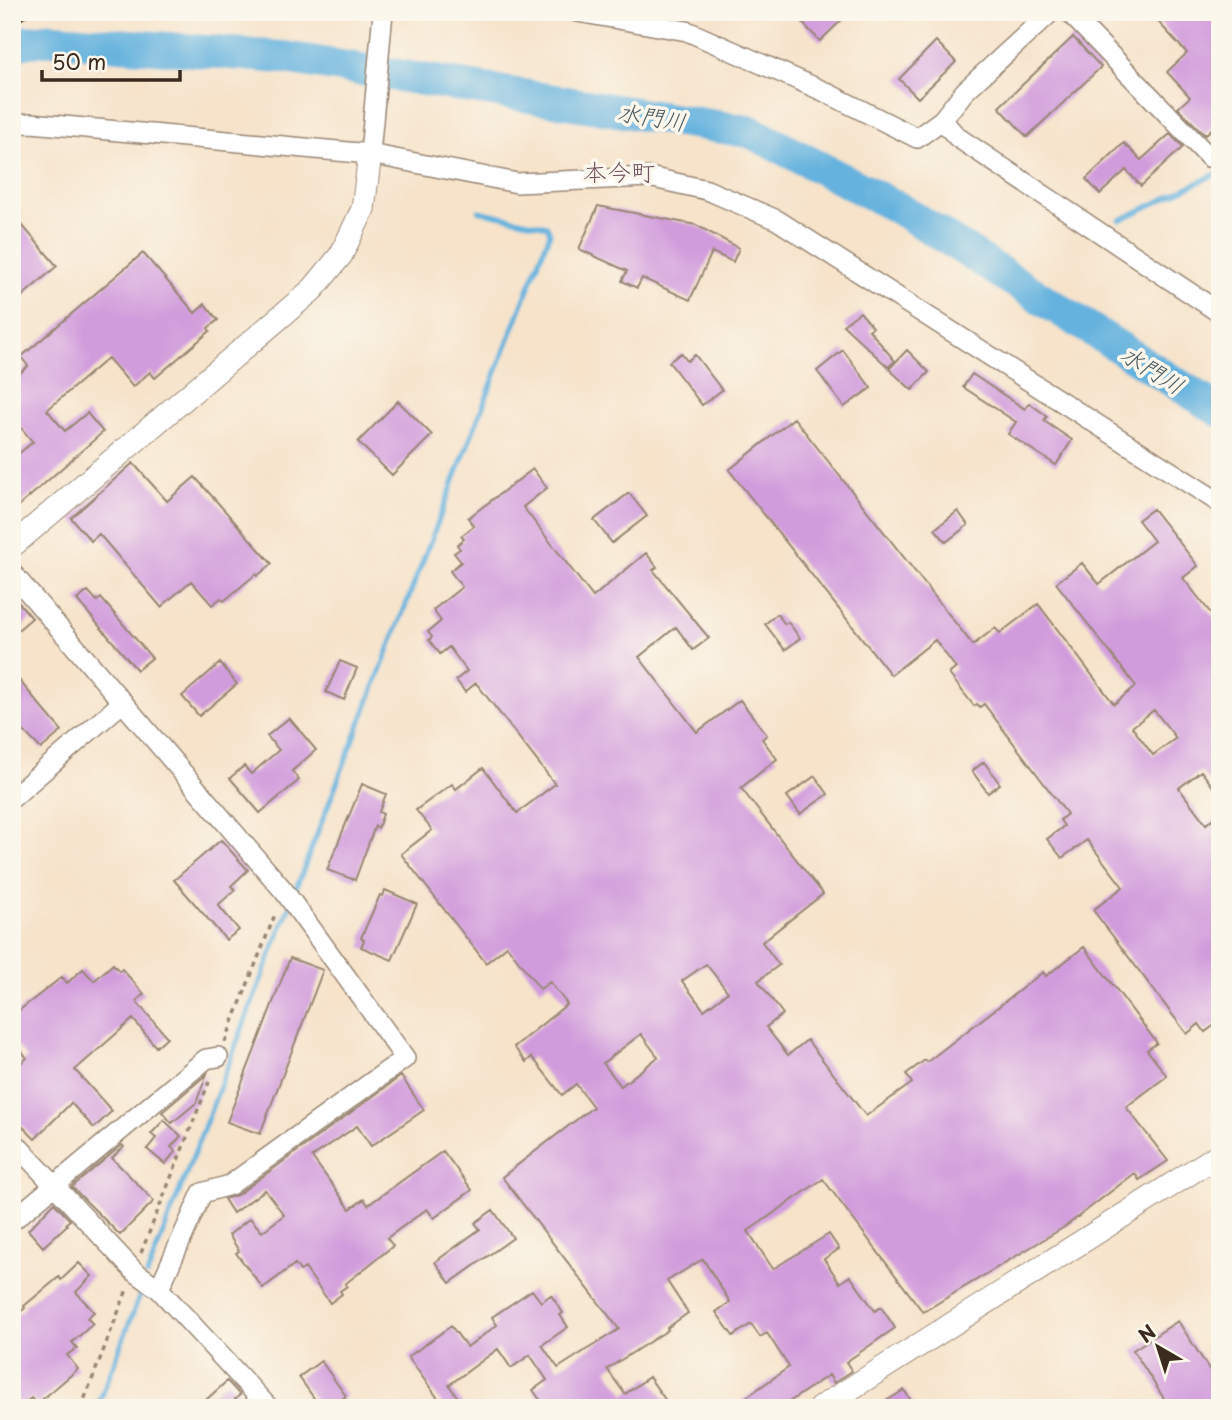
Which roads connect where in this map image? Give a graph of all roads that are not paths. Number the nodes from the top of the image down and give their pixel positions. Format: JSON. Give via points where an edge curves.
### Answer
{"nodes":[{"id":1,"x":383,"y":12,"type":"edge"},
{"id":2,"x":578,"y":12,"type":"edge"},
{"id":3,"x":1051,"y":12,"type":"edge"},
{"id":4,"x":1069,"y":12,"type":"edge"},
{"id":5,"x":942,"y":120,"type":"junction"},
{"id":6,"x":12,"y":124,"type":"edge"},
{"id":7,"x":372,"y":145,"type":"junction"},
{"id":8,"x":1220,"y":152,"type":"edge"},
{"id":9,"x":1220,"y":313,"type":"edge"},
{"id":10,"x":1220,"y":503,"type":"edge"},
{"id":11,"x":12,"y":546,"type":"edge"},
{"id":12,"x":12,"y":573,"type":"edge"},
{"id":13,"x":123,"y":702,"type":"junction"},
{"id":14,"x":12,"y":797,"type":"edge"},
{"id":15,"x":219,"y":1058,"type":"road end"},
{"id":16,"x":12,"y":1140,"type":"edge"},
{"id":17,"x":1220,"y":1154,"type":"edge"},
{"id":18,"x":54,"y":1185,"type":"junction"},
{"id":19,"x":12,"y":1221,"type":"edge"},
{"id":20,"x":159,"y":1289,"type":"junction"},
{"id":21,"x":269,"y":1408,"type":"edge"},
{"id":22,"x":820,"y":1408,"type":"edge"}],
"edges":[{"from":1,"to":7,"type":"street"},
{"from":2,"to":5,"type":"street","via":[[687,32],[917,138]]},
{"from":3,"to":5,"type":"street","via":[[965,91]]},
{"from":4,"to":8,"type":"street","via":[[1209,157]]},
{"from":5,"to":9,"type":"street","via":[[957,137]]},
{"from":6,"to":7,"type":"street"},
{"from":7,"to":10,"type":"street","via":[[517,183],[649,177],[707,190],[777,220]]},
{"from":7,"to":11,"type":"street","via":[[363,209],[341,255],[313,289]]},
{"from":12,"to":13,"type":"street"},
{"from":13,"to":14,"type":"street"},
{"from":13,"to":20,"type":"street","via":[[284,891],[405,1058],[230,1185],[202,1193]]},
{"from":15,"to":18,"type":"street","via":[[206,1059]]},
{"from":16,"to":18,"type":"street"},
{"from":17,"to":22,"type":"street"},
{"from":18,"to":19,"type":"street"},
{"from":18,"to":20,"type":"street","via":[[134,1270]]},
{"from":20,"to":21,"type":"street"}]}
